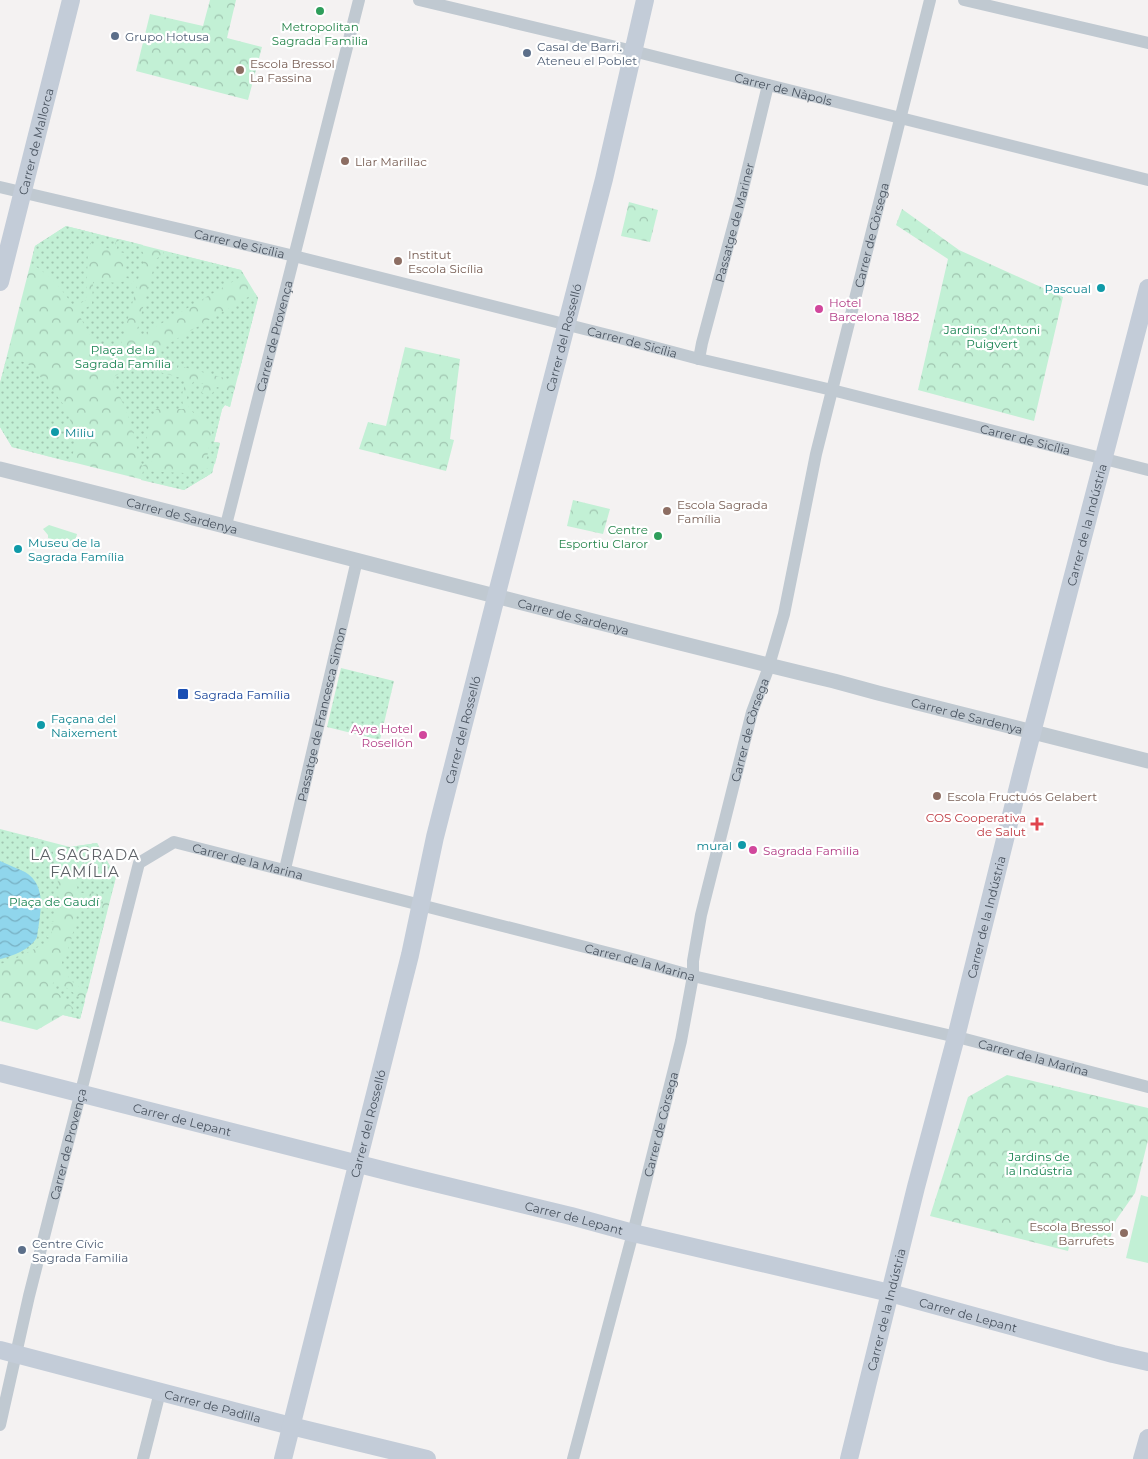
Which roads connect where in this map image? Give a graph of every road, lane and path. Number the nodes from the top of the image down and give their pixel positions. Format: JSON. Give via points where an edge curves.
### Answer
{"nodes":[{"id":1,"x":71,"y":0,"type":"edge"},
{"id":2,"x":359,"y":0,"type":"edge"},
{"id":3,"x":419,"y":0,"type":"edge"},
{"id":4,"x":645,"y":0,"type":"edge"},
{"id":5,"x":930,"y":0,"type":"edge"},
{"id":6,"x":964,"y":0,"type":"edge"},
{"id":7,"x":1148,"y":43,"type":"edge"},
{"id":8,"x":633,"y":51,"type":"junction"},
{"id":9,"x":768,"y":85,"type":"junction"},
{"id":10,"x":901,"y":117,"type":"junction"},
{"id":11,"x":1148,"y":180,"type":"edge"},
{"id":12,"x":0,"y":187,"type":"edge"},
{"id":13,"x":23,"y":192,"type":"junction"},
{"id":14,"x":293,"y":256,"type":"junction"},
{"id":15,"x":0,"y":282,"type":"edge"},
{"id":16,"x":1148,"y":288,"type":"edge"},
{"id":17,"x":567,"y":325,"type":"junction"},
{"id":18,"x":1143,"y":332,"type":"edge"},
{"id":19,"x":699,"y":359,"type":"junction"},
{"id":20,"x":832,"y":390,"type":"junction"},
{"id":21,"x":1104,"y":459,"type":"junction"},
{"id":22,"x":0,"y":468,"type":"edge"},
{"id":23,"x":1148,"y":470,"type":"edge"},
{"id":24,"x":226,"y":525,"type":"junction"},
{"id":25,"x":357,"y":560,"type":"junction"},
{"id":26,"x":496,"y":597,"type":"junction"},
{"id":27,"x":769,"y":665,"type":"junction"},
{"id":28,"x":1032,"y":732,"type":"junction"},
{"id":29,"x":1148,"y":762,"type":"edge"},
{"id":30,"x":139,"y":863,"type":"joint"},
{"id":31,"x":284,"y":869,"type":"junction"},
{"id":32,"x":421,"y":905,"type":"junction"},
{"id":33,"x":693,"y":976,"type":"junction"},
{"id":34,"x":956,"y":1037,"type":"junction"},
{"id":35,"x":0,"y":1073,"type":"edge"},
{"id":36,"x":1148,"y":1087,"type":"edge"},
{"id":37,"x":81,"y":1094,"type":"junction"},
{"id":38,"x":358,"y":1163,"type":"junction"},
{"id":39,"x":633,"y":1232,"type":"junction"},
{"id":40,"x":890,"y":1293,"type":"junction"},
{"id":41,"x":8,"y":1352,"type":"edge"},
{"id":42,"x":1148,"y":1362,"type":"edge"},
{"id":43,"x":160,"y":1392,"type":"junction"},
{"id":44,"x":0,"y":1425,"type":"edge"},
{"id":45,"x":291,"y":1426,"type":"junction"},
{"id":46,"x":1148,"y":1438,"type":"edge"},
{"id":47,"x":143,"y":1459,"type":"edge"},
{"id":48,"x":283,"y":1459,"type":"edge"},
{"id":49,"x":427,"y":1459,"type":"edge"},
{"id":50,"x":573,"y":1459,"type":"edge"},
{"id":51,"x":849,"y":1459,"type":"edge"},
{"id":52,"x":1142,"y":1459,"type":"edge"}],
"edges":[{"from":1,"to":13,"type":"main road","name":"Carrer de Mallorca"},
{"from":2,"to":14,"type":"street","name":"Carrer de Provença"},
{"from":3,"to":8,"type":"street","name":"Carrer de Nàpols"},
{"from":4,"to":8,"type":"main road","name":"Carrer del Rosselló"},
{"from":5,"to":10,"type":"street","name":"Carrer de Còrsega"},
{"from":6,"to":7,"type":"street"},
{"from":8,"to":9,"type":"street","name":"Carrer de Nàpols"},
{"from":8,"to":17,"type":"main road","name":"Carrer del Rosselló"},
{"from":9,"to":10,"type":"street","name":"Carrer de Nàpols"},
{"from":9,"to":19,"type":"street","name":"Passatge de Mariner"},
{"from":10,"to":11,"type":"street","name":"Carrer de Nàpols"},
{"from":10,"to":20,"type":"street","name":"Carrer de Còrsega"},
{"from":12,"to":13,"type":"street","name":"Carrer de Sicília"},
{"from":13,"to":14,"type":"street","name":"Carrer de Sicília"},
{"from":13,"to":15,"type":"main road","name":"Carrer de Mallorca"},
{"from":14,"to":17,"type":"street","name":"Carrer de Sicília"},
{"from":14,"to":24,"type":"street","name":"Carrer de Provença"},
{"from":16,"to":18,"type":"main road","name":"Carrer de la Indústria"},
{"from":17,"to":19,"type":"street","name":"Carrer de Sicília"},
{"from":17,"to":26,"type":"main road","name":"Carrer del Rosselló"},
{"from":18,"to":21,"type":"main road","name":"Carrer de la Indústria"},
{"from":19,"to":20,"type":"street","name":"Carrer de Sicília"},
{"from":20,"to":21,"type":"street","name":"Carrer de Sicília"},
{"from":20,"to":27,"type":"street","name":"Carrer de Còrsega","via":[[784,614]]},
{"from":21,"to":23,"type":"street","name":"Carrer de Sicília"},
{"from":21,"to":28,"type":"main road","name":"Carrer de la Indústria"},
{"from":22,"to":24,"type":"street","name":"Carrer de Sardenya"},
{"from":24,"to":25,"type":"street","name":"Carrer de Sardenya"},
{"from":25,"to":26,"type":"street","name":"Carrer de Sardenya"},
{"from":25,"to":31,"type":"street","name":"Passatge de Francesca Simon"},
{"from":26,"to":27,"type":"street","name":"Carrer de Sardenya"},
{"from":26,"to":32,"type":"main road","name":"Carrer del Rosselló"},
{"from":27,"to":28,"type":"street","name":"Carrer de Sardenya"},
{"from":27,"to":33,"type":"street","name":"Carrer de Còrsega","via":[[752,712],[701,915]]},
{"from":28,"to":29,"type":"street","name":"Carrer de Sardenya"},
{"from":28,"to":34,"type":"main road","name":"Carrer de la Indústria"},
{"from":30,"to":31,"type":"street","name":"Carrer de la Marina","via":[[174,842]]},
{"from":30,"to":37,"type":"street","name":"Carrer de Provença"},
{"from":31,"to":32,"type":"street","name":"Carrer de la Marina"},
{"from":32,"to":33,"type":"street","name":"Carrer de la Marina"},
{"from":32,"to":38,"type":"main road","name":"Carrer del Rosselló"},
{"from":33,"to":34,"type":"street","name":"Carrer de la Marina"},
{"from":33,"to":39,"type":"street","name":"Carrer de Còrsega","via":[[681,1041]]},
{"from":34,"to":36,"type":"street","name":"Carrer de la Marina"},
{"from":34,"to":40,"type":"main road","name":"Carrer de la Indústria"},
{"from":35,"to":37,"type":"main road","name":"Carrer de Lepant"},
{"from":37,"to":38,"type":"main road","name":"Carrer de Lepant"},
{"from":37,"to":41,"type":"street","name":"Carrer de Provença","via":[[32,1286]]},
{"from":38,"to":39,"type":"main road","name":"Carrer de Lepant"},
{"from":38,"to":45,"type":"main road","name":"Carrer del Rosselló"},
{"from":39,"to":40,"type":"main road","name":"Carrer de Lepant"},
{"from":39,"to":50,"type":"street","name":"Carrer de Còrsega"},
{"from":40,"to":42,"type":"main road","name":"Carrer de Lepant"},
{"from":40,"to":51,"type":"main road","name":"Carrer de la Indústria"},
{"from":41,"to":43,"type":"main road","name":"Carrer de Padilla"},
{"from":41,"to":44,"type":"street","name":"Carrer de Provença"},
{"from":43,"to":45,"type":"main road","name":"Carrer de Padilla"},
{"from":43,"to":47,"type":"street"},
{"from":45,"to":48,"type":"main road","name":"Carrer del Rosselló"},
{"from":45,"to":49,"type":"main road","name":"Carrer de Padilla"},
{"from":46,"to":52,"type":"main road"}]}
